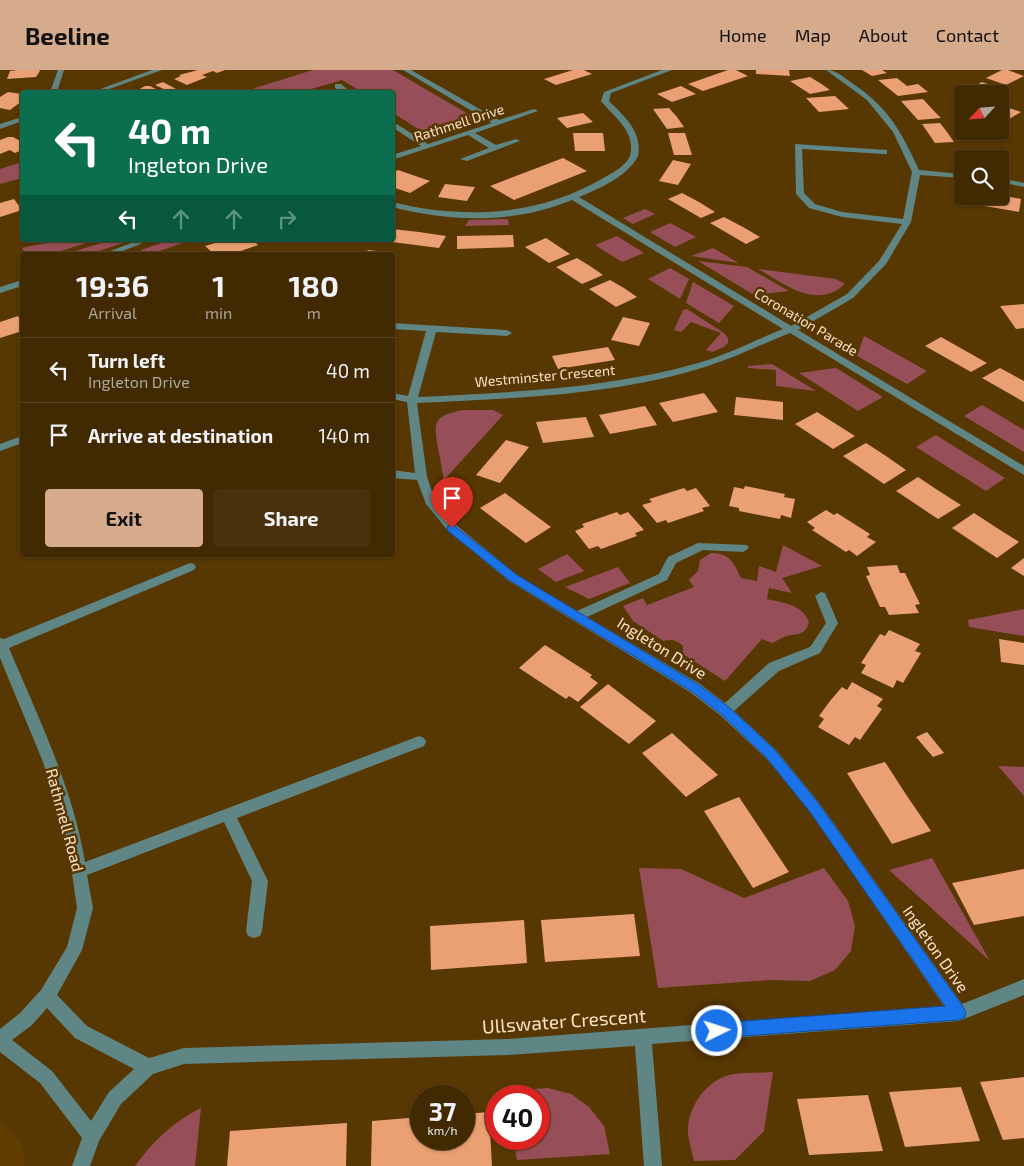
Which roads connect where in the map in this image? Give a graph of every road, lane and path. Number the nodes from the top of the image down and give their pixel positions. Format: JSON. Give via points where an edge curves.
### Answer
{"nodes":[{"id":1,"x":61,"y":70,"type":"edge"},
{"id":2,"x":158,"y":70,"type":"edge"},
{"id":3,"x":406,"y":70,"type":"edge"},
{"id":4,"x":829,"y":70,"type":"edge"},
{"id":5,"x":663,"y":71,"type":"edge"},
{"id":6,"x":338,"y":86,"type":"dead end"},
{"id":7,"x":54,"y":90,"type":"edge"},
{"id":8,"x":102,"y":90,"type":"edge"},
{"id":9,"x":344,"y":90,"type":"edge"},
{"id":10,"x":534,"y":111,"type":"dead end"},
{"id":11,"x":20,"y":120,"type":"edge"},
{"id":12,"x":498,"y":123,"type":"junction"},
{"id":13,"x":395,"y":125,"type":"edge"},
{"id":14,"x":0,"y":127,"type":"edge"},
{"id":15,"x":469,"y":133,"type":"junction"},
{"id":16,"x":516,"y":141,"type":"dead end"},
{"id":17,"x":428,"y":147,"type":"junction"},
{"id":18,"x":495,"y":148,"type":"junction"},
{"id":19,"x":884,"y":152,"type":"dead end"},
{"id":20,"x":395,"y":157,"type":"edge"},
{"id":21,"x":464,"y":159,"type":"dead end"},
{"id":22,"x":916,"y":172,"type":"junction"},
{"id":23,"x":954,"y":175,"type":"edge"},
{"id":24,"x":1009,"y":182,"type":"edge"},
{"id":25,"x":1024,"y":185,"type":"edge"},
{"id":26,"x":574,"y":198,"type":"junction"},
{"id":27,"x":395,"y":205,"type":"edge"},
{"id":28,"x":907,"y":222,"type":"junction"},
{"id":29,"x":141,"y":242,"type":"edge"},
{"id":30,"x":113,"y":252,"type":"edge"},
{"id":31,"x":20,"y":284,"type":"edge"},
{"id":32,"x":0,"y":290,"type":"edge"},
{"id":33,"x":395,"y":326,"type":"edge"},
{"id":34,"x":432,"y":328,"type":"junction"},
{"id":35,"x":792,"y":330,"type":"junction"},
{"id":36,"x":507,"y":333,"type":"dead end"},
{"id":37,"x":395,"y":397,"type":"edge"},
{"id":38,"x":412,"y":400,"type":"junction"},
{"id":39,"x":20,"y":439,"type":"edge"},
{"id":40,"x":0,"y":448,"type":"edge"},
{"id":41,"x":1024,"y":471,"type":"edge"},
{"id":42,"x":395,"y":474,"type":"edge"},
{"id":43,"x":421,"y":477,"type":"junction"},
{"id":44,"x":744,"y":548,"type":"dead end"},
{"id":45,"x":190,"y":567,"type":"dead end"},
{"id":46,"x":821,"y":596,"type":"dead end"},
{"id":47,"x":577,"y":616,"type":"junction"},
{"id":48,"x":1,"y":645,"type":"edge"},
{"id":49,"x":725,"y":711,"type":"junction"},
{"id":50,"x":419,"y":742,"type":"dead end"},
{"id":51,"x":228,"y":815,"type":"junction"},
{"id":52,"x":80,"y":871,"type":"junction"},
{"id":53,"x":254,"y":931,"type":"dead end"},
{"id":54,"x":1024,"y":988,"type":"edge"},
{"id":55,"x":47,"y":996,"type":"junction"},
{"id":56,"x":959,"y":1013,"type":"junction"},
{"id":57,"x":643,"y":1036,"type":"junction"},
{"id":58,"x":0,"y":1040,"type":"edge"},
{"id":59,"x":148,"y":1067,"type":"junction"},
{"id":60,"x":92,"y":1136,"type":"junction"},
{"id":61,"x":81,"y":1166,"type":"edge"},
{"id":62,"x":653,"y":1166,"type":"edge"}],
"edges":[{"from":1,"to":7,"type":"street"},
{"from":2,"to":8,"type":"street"},
{"from":3,"to":12,"type":"street"},
{"from":4,"to":22,"type":"street","via":[[870,98],[897,131]]},
{"from":5,"to":26,"type":"street","via":[[608,92],[605,101],[622,115],[629,126],[635,154],[628,165]]},
{"from":6,"to":9,"type":"street"},
{"from":10,"to":12,"type":"street","name":"Rathmell Drive"},
{"from":11,"to":14,"type":"street"},
{"from":12,"to":15,"type":"street","name":"Rathmell Drive"},
{"from":13,"to":17,"type":"street"},
{"from":15,"to":17,"type":"street","name":"Rathmell Drive"},
{"from":15,"to":18,"type":"street"},
{"from":16,"to":18,"type":"street"},
{"from":17,"to":20,"type":"street","name":"Rathmell Drive"},
{"from":18,"to":21,"type":"street"},
{"from":19,"to":28,"type":"street","via":[[798,146],[800,194],[812,206],[842,214]]},
{"from":22,"to":23,"type":"street"},
{"from":22,"to":28,"type":"street","name":"Westminster Crescent"},
{"from":24,"to":25,"type":"street"},
{"from":26,"to":27,"type":"street","via":[[536,209],[498,214],[450,215]]},
{"from":26,"to":35,"type":"street","name":"Coronation Parade"},
{"from":28,"to":35,"type":"street","name":"Westminster Crescent","via":[[884,262],[850,296]]},
{"from":29,"to":30,"type":"street"},
{"from":31,"to":32,"type":"street"},
{"from":33,"to":34,"type":"street"},
{"from":34,"to":36,"type":"street"},
{"from":34,"to":38,"type":"street"},
{"from":35,"to":38,"type":"street","name":"Westminster Crescent","via":[[702,365],[610,386]]},
{"from":35,"to":41,"type":"street","name":"Coronation Parade"},
{"from":37,"to":38,"type":"street","name":"Westminster Crescent"},
{"from":38,"to":43,"type":"street","name":"Ingleton Drive"},
{"from":39,"to":40,"type":"street"},
{"from":42,"to":43,"type":"street"},
{"from":43,"to":47,"type":"street","name":"Ingleton Drive","via":[[430,501],[452,528],[513,578]]},
{"from":44,"to":47,"type":"street","via":[[702,546],[672,560],[663,577]]},
{"from":45,"to":48,"type":"street"},
{"from":46,"to":49,"type":"street","via":[[832,623],[815,650],[774,667]]},
{"from":47,"to":49,"type":"street","name":"Ingleton Drive","via":[[695,688]]},
{"from":48,"to":52,"type":"street","name":"Rathmell Road","via":[[50,762]]},
{"from":49,"to":56,"type":"street","name":"Ingleton Drive","via":[[771,754],[815,808]]},
{"from":50,"to":51,"type":"street"},
{"from":51,"to":52,"type":"street"},
{"from":51,"to":53,"type":"street","via":[[260,881]]},
{"from":52,"to":55,"type":"street","name":"Rathmell Road","via":[[85,908],[81,925],[74,950]]},
{"from":54,"to":56,"type":"street","name":"Ullswater Crescent"},
{"from":55,"to":58,"type":"street","name":"Rathmell Road"},
{"from":55,"to":59,"type":"street","via":[[81,1032]]},
{"from":56,"to":57,"type":"street","name":"Ullswater Crescent"},
{"from":57,"to":59,"type":"street","name":"Ullswater Crescent","via":[[508,1047],[184,1056]]},
{"from":57,"to":62,"type":"street"},
{"from":58,"to":60,"type":"street","via":[[46,1077]]},
{"from":59,"to":60,"type":"street","name":"Ullswater Crescent","via":[[115,1098]]},
{"from":60,"to":61,"type":"street","name":"Ullswater Crescent"}]}
